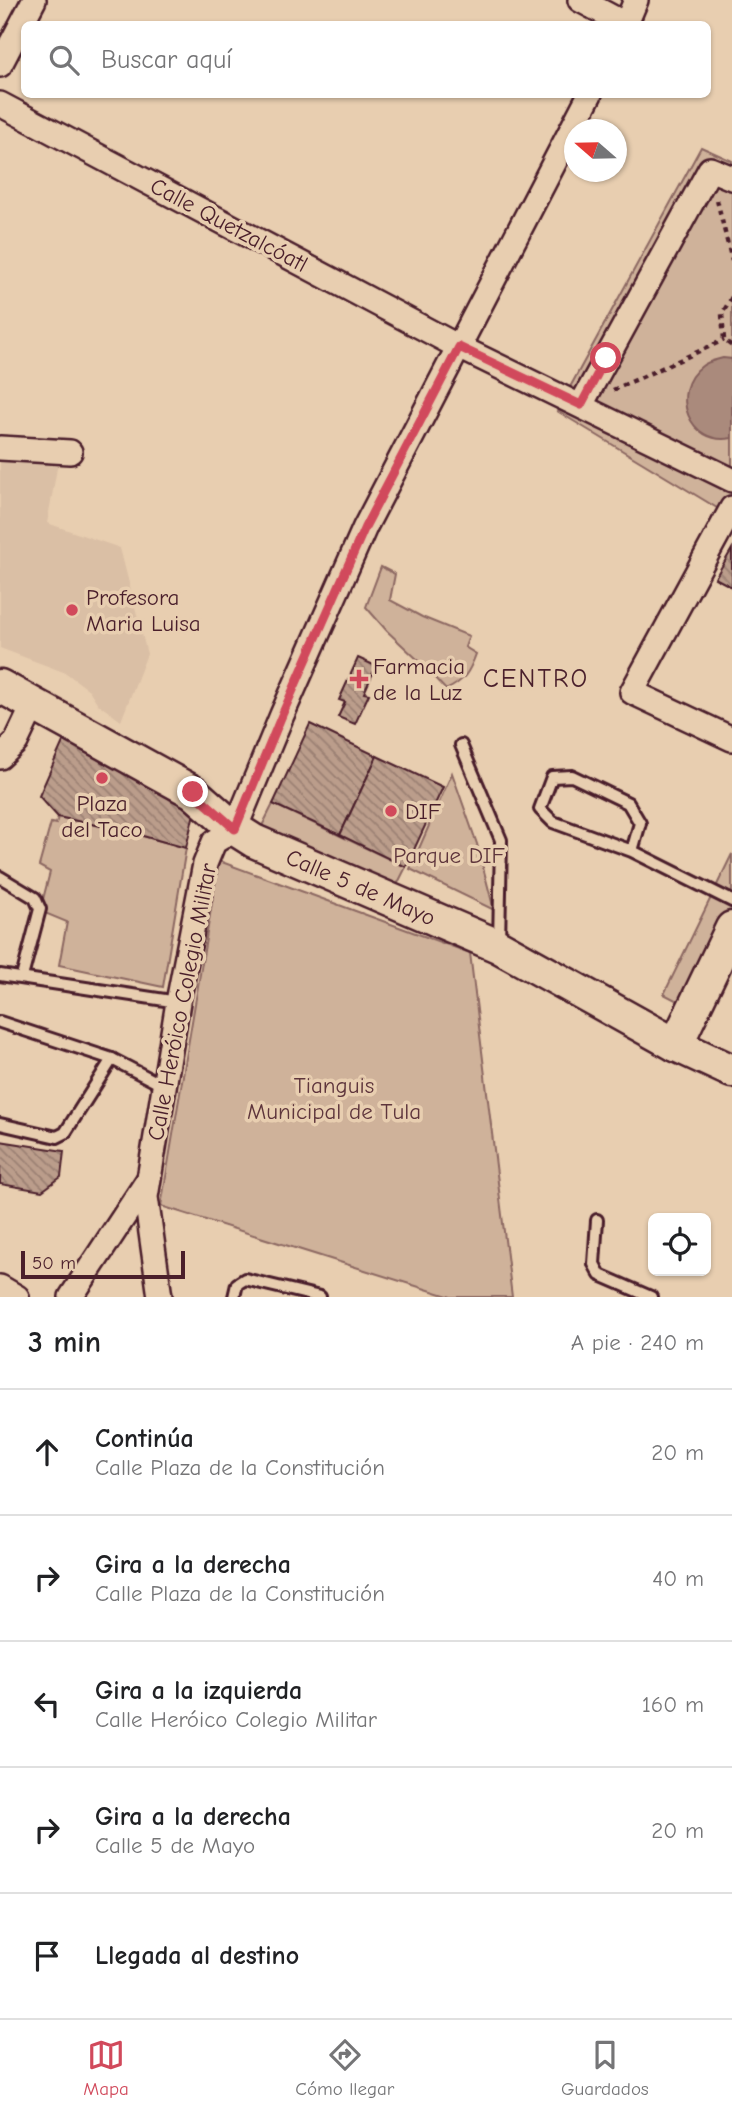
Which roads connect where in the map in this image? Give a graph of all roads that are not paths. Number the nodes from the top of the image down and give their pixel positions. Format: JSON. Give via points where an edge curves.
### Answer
{"nodes":[{"id":1,"x":34,"y":0,"type":"edge"},
{"id":2,"x":580,"y":0,"type":"edge"},
{"id":3,"x":636,"y":0,"type":"edge"},
{"id":4,"x":23,"y":21,"type":"edge"},
{"id":5,"x":620,"y":21,"type":"edge"},
{"id":6,"x":627,"y":21,"type":"edge"},
{"id":7,"x":21,"y":25,"type":"edge"},
{"id":8,"x":0,"y":65,"type":"edge"},
{"id":9,"x":588,"y":98,"type":"edge"},
{"id":10,"x":0,"y":104,"type":"edge"},
{"id":11,"x":732,"y":178,"type":"edge"},
{"id":12,"x":459,"y":347,"type":"junction"},
{"id":13,"x":581,"y":405,"type":"junction"},
{"id":14,"x":0,"y":448,"type":"edge"},
{"id":15,"x":70,"y":452,"type":"dead end"},
{"id":16,"x":732,"y":480,"type":"edge"},
{"id":17,"x":732,"y":508,"type":"edge"},
{"id":18,"x":0,"y":686,"type":"edge"},
{"id":19,"x":34,"y":704,"type":"junction"},
{"id":20,"x":732,"y":739,"type":"edge"},
{"id":21,"x":461,"y":745,"type":"dead end"},
{"id":22,"x":0,"y":757,"type":"edge"},
{"id":23,"x":235,"y":829,"type":"junction"},
{"id":24,"x":632,"y":851,"type":"junction"},
{"id":25,"x":0,"y":877,"type":"edge"},
{"id":26,"x":732,"y":901,"type":"edge"},
{"id":27,"x":732,"y":928,"type":"edge"},
{"id":28,"x":498,"y":946,"type":"junction"},
{"id":29,"x":0,"y":975,"type":"edge"},
{"id":30,"x":22,"y":977,"type":"junction"},
{"id":31,"x":178,"y":1002,"type":"junction"},
{"id":32,"x":0,"y":1022,"type":"edge"},
{"id":33,"x":676,"y":1045,"type":"junction"},
{"id":34,"x":112,"y":1059,"type":"junction"},
{"id":35,"x":732,"y":1071,"type":"edge"},
{"id":36,"x":164,"y":1086,"type":"junction"},
{"id":37,"x":0,"y":1124,"type":"edge"},
{"id":38,"x":150,"y":1177,"type":"junction"},
{"id":39,"x":597,"y":1220,"type":"dead end"},
{"id":40,"x":0,"y":1287,"type":"edge"},
{"id":41,"x":17,"y":1297,"type":"edge"},
{"id":42,"x":71,"y":1297,"type":"edge"},
{"id":43,"x":160,"y":1297,"type":"edge"},
{"id":44,"x":234,"y":1297,"type":"edge"},
{"id":45,"x":320,"y":1297,"type":"edge"},
{"id":46,"x":651,"y":1297,"type":"edge"}],
"edges":[{"from":1,"to":4,"type":"street"},
{"from":2,"to":5,"type":"street"},
{"from":3,"to":6,"type":"street"},
{"from":7,"to":8,"type":"street"},
{"from":9,"to":12,"type":"street","name":"Calle Heróico Colegio Militar"},
{"from":10,"to":12,"type":"street","name":"Calle Quetzalcóatl"},
{"from":11,"to":13,"type":"street","via":[[710,169]]},
{"from":12,"to":13,"type":"street","name":"Calle Quetzalcóatl"},
{"from":12,"to":23,"type":"street","name":"Calle Heróico Colegio Militar","via":[[365,527]]},
{"from":13,"to":16,"type":"street","name":"Calle Quetzalcóatl"},
{"from":14,"to":15,"type":"street"},
{"from":17,"to":20,"type":"street","via":[[632,692]]},
{"from":18,"to":19,"type":"street","name":"Calle 5 de Mayo"},
{"from":19,"to":22,"type":"street","via":[[16,742]]},
{"from":19,"to":23,"type":"street","name":"Calle 5 de Mayo","via":[[193,792]]},
{"from":21,"to":28,"type":"lane","via":[[501,840]]},
{"from":23,"to":28,"type":"street","name":"Calle 5 de Mayo"},
{"from":23,"to":31,"type":"street","name":"Calle Heróico Colegio Militar","via":[[214,842],[205,864]]},
{"from":24,"to":24,"type":"lane","via":[[553,822],[540,809],[552,777],[572,776],[628,803],[640,822]]},
{"from":24,"to":26,"type":"lane"},
{"from":25,"to":30,"type":"lane","via":[[35,898],[40,909]]},
{"from":27,"to":33,"type":"street"},
{"from":28,"to":33,"type":"street","name":"Calle 5 de Mayo"},
{"from":29,"to":30,"type":"lane"},
{"from":30,"to":31,"type":"lane"},
{"from":31,"to":36,"type":"street","name":"Calle Heróico Colegio Militar"},
{"from":32,"to":34,"type":"lane"},
{"from":33,"to":35,"type":"street","name":"Calle 5 de Mayo"},
{"from":34,"to":36,"type":"lane"},
{"from":34,"to":37,"type":"lane","via":[[65,1133],[57,1137]]},
{"from":36,"to":38,"type":"street","name":"Calle Heróico Colegio Militar"},
{"from":38,"to":42,"type":"street"},
{"from":38,"to":43,"type":"street","name":"Calle Heróico Colegio Militar","via":[[146,1197]]},
{"from":39,"to":46,"type":"lane","via":[[594,1264],[600,1275]]},
{"from":40,"to":41,"type":"street"},
{"from":44,"to":45,"type":"lane","via":[[237,1284],[245,1279]]}]}
